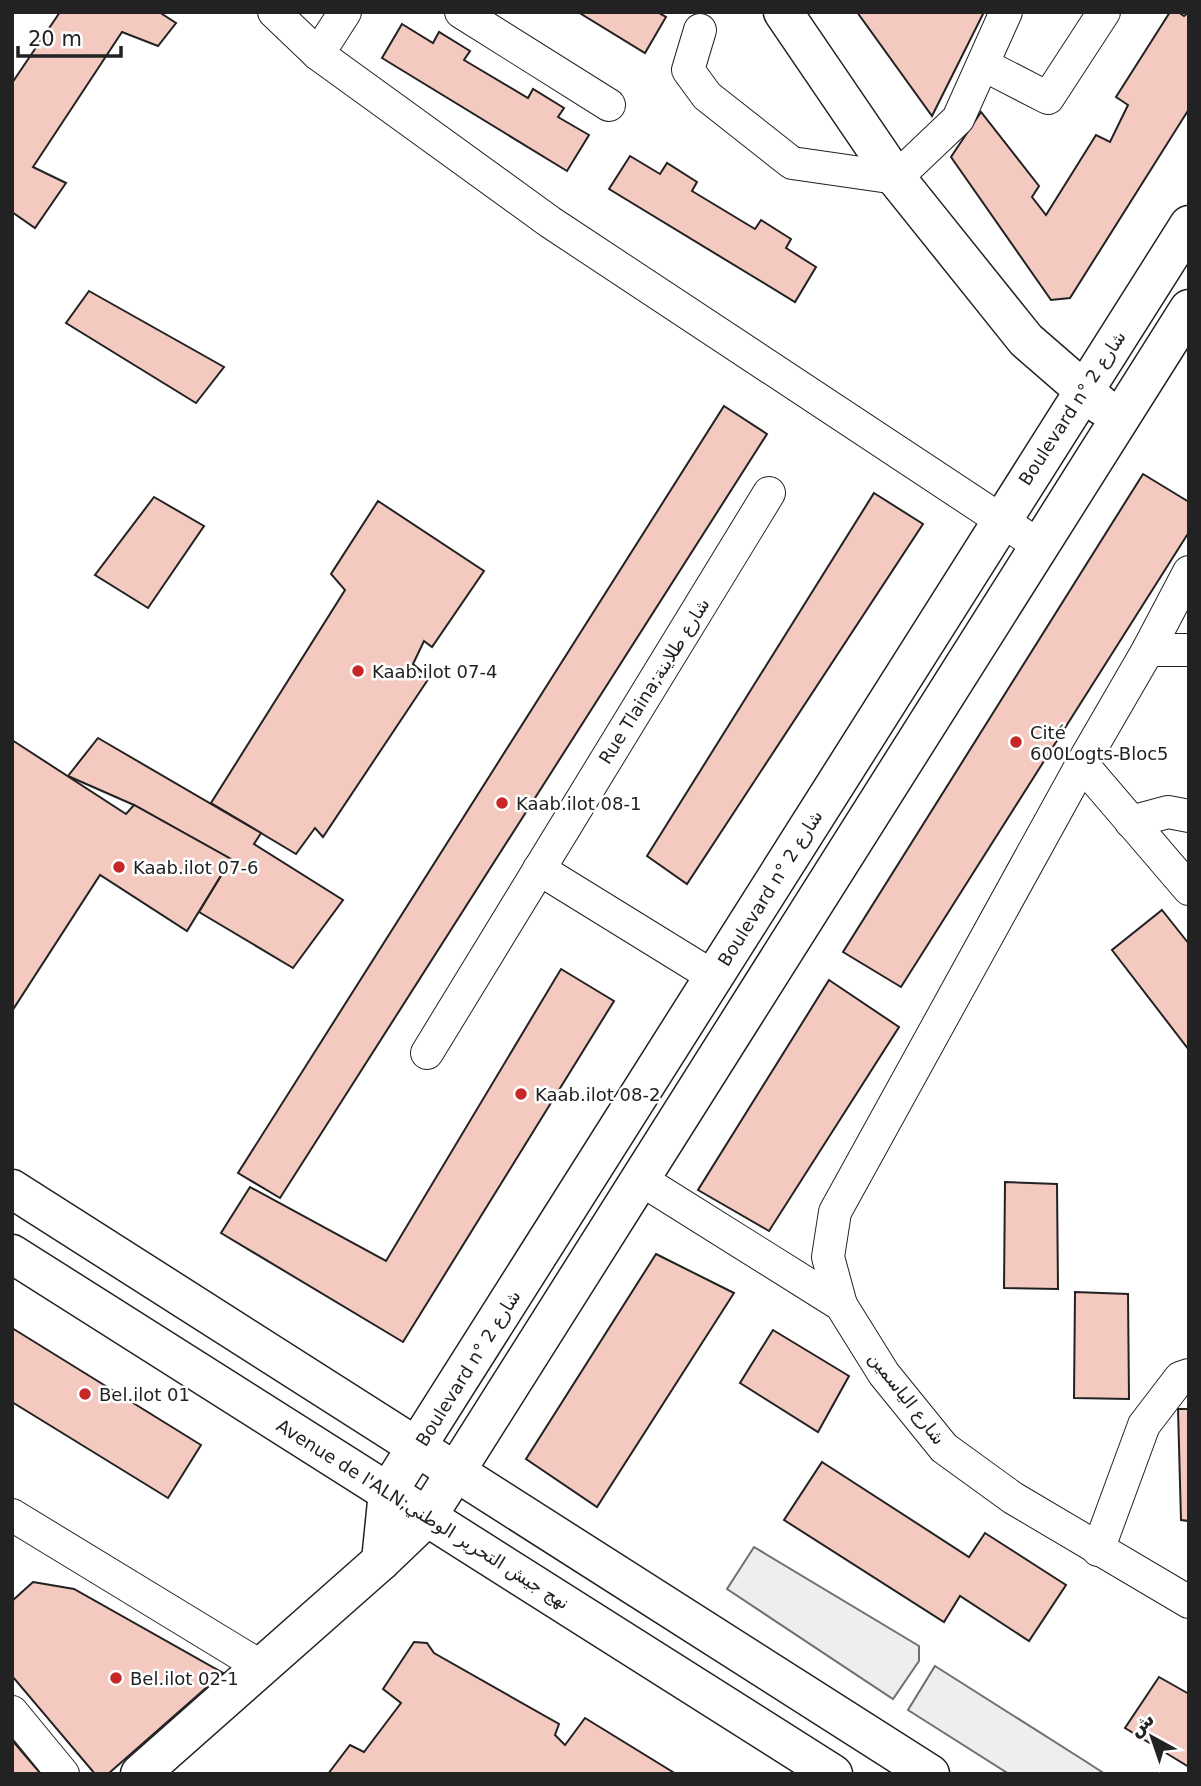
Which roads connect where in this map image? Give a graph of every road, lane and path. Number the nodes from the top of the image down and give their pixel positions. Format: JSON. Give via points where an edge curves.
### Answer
{"nodes":[{"id":1,"x":274,"y":12,"type":"edge"},
{"id":2,"x":345,"y":12,"type":"edge"},
{"id":3,"x":461,"y":12,"type":"edge"},
{"id":4,"x":783,"y":12,"type":"edge"},
{"id":5,"x":1006,"y":12,"type":"edge"},
{"id":6,"x":1104,"y":12,"type":"edge"},
{"id":7,"x":700,"y":30,"type":"dead end"},
{"id":8,"x":318,"y":54,"type":"junction"},
{"id":9,"x":984,"y":65,"type":"junction"},
{"id":10,"x":609,"y":105,"type":"dead end"},
{"id":11,"x":896,"y":178,"type":"junction"},
{"id":12,"x":1189,"y":225,"type":"edge"},
{"id":13,"x":1189,"y":309,"type":"edge"},
{"id":14,"x":1082,"y":391,"type":"junction"},
{"id":15,"x":1119,"y":419,"type":"junction"},
{"id":16,"x":769,"y":494,"type":"dead end"},
{"id":17,"x":1002,"y":519,"type":"junction"},
{"id":18,"x":1040,"y":546,"type":"junction"},
{"id":19,"x":1189,"y":572,"type":"edge"},
{"id":20,"x":1148,"y":650,"type":"junction"},
{"id":21,"x":1189,"y":650,"type":"edge"},
{"id":22,"x":1082,"y":764,"type":"junction"},
{"id":23,"x":1189,"y":816,"type":"edge"},
{"id":24,"x":1131,"y":822,"type":"junction"},
{"id":25,"x":539,"y":869,"type":"junction"},
{"id":26,"x":1189,"y":889,"type":"edge"},
{"id":27,"x":714,"y":977,"type":"junction"},
{"id":28,"x":427,"y":1053,"type":"dead end"},
{"id":29,"x":640,"y":1179,"type":"junction"},
{"id":30,"x":12,"y":1189,"type":"edge"},
{"id":31,"x":12,"y":1254,"type":"edge"},
{"id":32,"x":841,"y":1305,"type":"junction"},
{"id":33,"x":1189,"y":1375,"type":"edge"},
{"id":34,"x":418,"y":1447,"type":"junction"},
{"id":35,"x":457,"y":1471,"type":"junction"},
{"id":36,"x":388,"y":1492,"type":"junction"},
{"id":37,"x":427,"y":1517,"type":"junction"},
{"id":38,"x":19,"y":1527,"type":"edge"},
{"id":39,"x":1098,"y":1550,"type":"junction"},
{"id":40,"x":381,"y":1561,"type":"junction"},
{"id":41,"x":1189,"y":1602,"type":"edge"},
{"id":42,"x":260,"y":1667,"type":"junction"},
{"id":43,"x":12,"y":1712,"type":"edge"},
{"id":44,"x":63,"y":1774,"type":"edge"},
{"id":45,"x":140,"y":1774,"type":"edge"},
{"id":46,"x":833,"y":1774,"type":"edge"},
{"id":47,"x":930,"y":1774,"type":"edge"}],
"edges":[{"from":1,"to":8,"type":"street"},
{"from":2,"to":8,"type":"street"},
{"from":3,"to":10,"type":"street"},
{"from":4,"to":11,"type":"main road"},
{"from":5,"to":9,"type":"street"},
{"from":6,"to":9,"type":"street","via":[[1048,98]]},
{"from":7,"to":11,"type":"street","via":[[688,70],[707,96],[792,163]]},
{"from":8,"to":17,"type":"street","via":[[551,222]]},
{"from":9,"to":11,"type":"street","via":[[958,119]]},
{"from":11,"to":14,"type":"main road","via":[[1026,340]]},
{"from":12,"to":14,"type":"main road","name":"Boulevard n° شارع 2"},
{"from":13,"to":15,"type":"main road"},
{"from":14,"to":15,"type":"main road"},
{"from":14,"to":17,"type":"main road","name":"Boulevard n° شارع 2"},
{"from":15,"to":18,"type":"main road"},
{"from":16,"to":25,"type":"street","name":"Rue Tlaina;شارع طلاينة"},
{"from":17,"to":18,"type":"street"},
{"from":17,"to":27,"type":"main road","name":"Boulevard n° شارع 2"},
{"from":18,"to":29,"type":"main road"},
{"from":19,"to":20,"type":"street"},
{"from":20,"to":21,"type":"street"},
{"from":20,"to":22,"type":"street"},
{"from":22,"to":24,"type":"street"},
{"from":22,"to":32,"type":"street","via":[[835,1212],[828,1257]]},
{"from":23,"to":24,"type":"street","via":[[1168,812]]},
{"from":24,"to":26,"type":"street"},
{"from":25,"to":27,"type":"street"},
{"from":25,"to":28,"type":"street","name":"Rue Tlaina;شارع طلاينة"},
{"from":27,"to":34,"type":"main road","name":"Boulevard n° شارع 2"},
{"from":29,"to":32,"type":"street","name":"شارع الياسمين"},
{"from":29,"to":35,"type":"main road"},
{"from":30,"to":34,"type":"main road"},
{"from":31,"to":36,"type":"main road","name":"Avenue de l'ALN;نهج جيش التحرير الوطني"},
{"from":32,"to":39,"type":"street","name":"شارع الياسمين","via":[[884,1374],[944,1448],[1013,1498]]},
{"from":33,"to":39,"type":"street","via":[[1180,1378],[1144,1425]]},
{"from":34,"to":35,"type":"main road"},
{"from":34,"to":36,"type":"main road","name":"Boulevard n° شارع 2"},
{"from":35,"to":37,"type":"main road"},
{"from":35,"to":47,"type":"main road"},
{"from":36,"to":37,"type":"main road","name":"Avenue de l'ALN;نهج جيش التحرير الوطني"},
{"from":36,"to":40,"type":"main road","name":"Boulevard n° شارع 2"},
{"from":37,"to":40,"type":"main road"},
{"from":37,"to":46,"type":"main road","name":"Avenue de l'ALN;نهج جيش التحرير الوطني"},
{"from":38,"to":42,"type":"street"},
{"from":39,"to":41,"type":"street","name":"شارع الياسمين"},
{"from":40,"to":42,"type":"main road"},
{"from":42,"to":45,"type":"main road"},
{"from":43,"to":44,"type":"street"}]}
